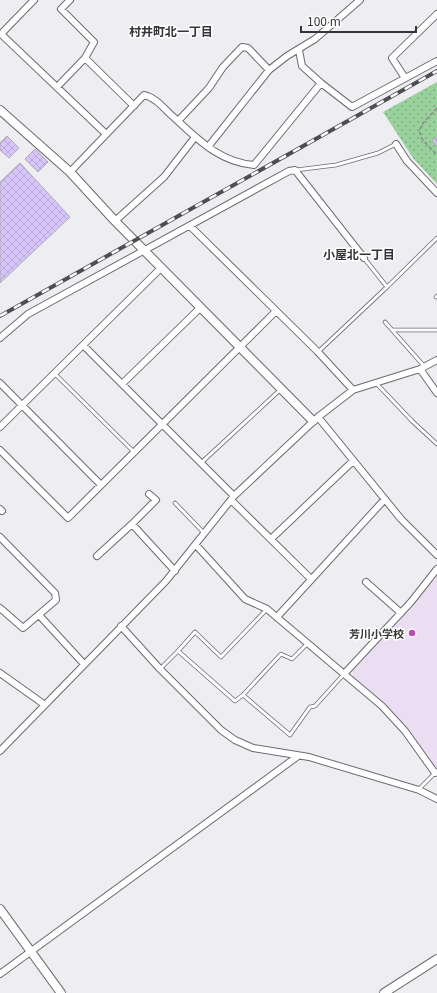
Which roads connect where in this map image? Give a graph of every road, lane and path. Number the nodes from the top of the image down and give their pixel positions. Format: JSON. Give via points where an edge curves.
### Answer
{"nodes":[{"id":1,"x":34,"y":0,"type":"edge"},
{"id":2,"x":70,"y":0,"type":"edge"},
{"id":3,"x":360,"y":0,"type":"edge"},
{"id":4,"x":437,"y":14,"type":"edge"},
{"id":5,"x":1,"y":35,"type":"edge"},
{"id":6,"x":299,"y":50,"type":"junction"},
{"id":7,"x":85,"y":58,"type":"junction"},
{"id":8,"x":437,"y":60,"type":"edge"},
{"id":9,"x":270,"y":70,"type":"junction"},
{"id":10,"x":405,"y":78,"type":"junction"},
{"id":11,"x":321,"y":83,"type":"junction"},
{"id":12,"x":57,"y":87,"type":"junction"},
{"id":13,"x":134,"y":106,"type":"junction"},
{"id":14,"x":437,"y":108,"type":"edge"},
{"id":15,"x":0,"y":110,"type":"edge"},
{"id":16,"x":178,"y":121,"type":"junction"},
{"id":17,"x":106,"y":134,"type":"junction"},
{"id":18,"x":195,"y":136,"type":"junction"},
{"id":19,"x":396,"y":144,"type":"joint"},
{"id":20,"x":208,"y":147,"type":"junction"},
{"id":21,"x":437,"y":155,"type":"edge"},
{"id":22,"x":295,"y":170,"type":"junction"},
{"id":23,"x":70,"y":172,"type":"junction"},
{"id":24,"x":437,"y":193,"type":"edge"},
{"id":25,"x":115,"y":221,"type":"junction"},
{"id":26,"x":190,"y":226,"type":"junction"},
{"id":27,"x":437,"y":238,"type":"edge"},
{"id":28,"x":145,"y":251,"type":"junction"},
{"id":29,"x":364,"y":258,"type":"joint"},
{"id":30,"x":161,"y":268,"type":"junction"},
{"id":31,"x":387,"y":287,"type":"junction"},
{"id":32,"x":201,"y":307,"type":"junction"},
{"id":33,"x":276,"y":310,"type":"junction"},
{"id":34,"x":384,"y":322,"type":"dead end"},
{"id":35,"x":392,"y":330,"type":"junction"},
{"id":36,"x":437,"y":330,"type":"edge"},
{"id":37,"x":0,"y":338,"type":"edge"},
{"id":38,"x":83,"y":345,"type":"junction"},
{"id":39,"x":239,"y":346,"type":"junction"},
{"id":40,"x":318,"y":352,"type":"junction"},
{"id":41,"x":437,"y":360,"type":"edge"},
{"id":42,"x":422,"y":368,"type":"junction"},
{"id":43,"x":55,"y":374,"type":"junction"},
{"id":44,"x":376,"y":382,"type":"junction"},
{"id":45,"x":0,"y":383,"type":"edge"},
{"id":46,"x":122,"y":384,"type":"junction"},
{"id":47,"x":282,"y":388,"type":"junction"},
{"id":48,"x":353,"y":390,"type":"junction"},
{"id":49,"x":437,"y":393,"type":"edge"},
{"id":50,"x":22,"y":406,"type":"junction"},
{"id":51,"x":315,"y":419,"type":"junction"},
{"id":52,"x":161,"y":424,"type":"junction"},
{"id":53,"x":0,"y":427,"type":"edge"},
{"id":54,"x":437,"y":444,"type":"edge"},
{"id":55,"x":0,"y":450,"type":"edge"},
{"id":56,"x":134,"y":452,"type":"junction"},
{"id":57,"x":354,"y":461,"type":"junction"},
{"id":58,"x":201,"y":463,"type":"junction"},
{"id":59,"x":101,"y":485,"type":"junction"},
{"id":60,"x":149,"y":494,"type":"dead end"},
{"id":61,"x":233,"y":498,"type":"junction"},
{"id":62,"x":385,"y":499,"type":"junction"},
{"id":63,"x":175,"y":503,"type":"dead end"},
{"id":64,"x":132,"y":524,"type":"junction"},
{"id":65,"x":205,"y":534,"type":"junction"},
{"id":66,"x":0,"y":536,"type":"edge"},
{"id":67,"x":271,"y":539,"type":"junction"},
{"id":68,"x":196,"y":545,"type":"junction"},
{"id":69,"x":437,"y":555,"type":"edge"},
{"id":70,"x":97,"y":556,"type":"dead end"},
{"id":71,"x":437,"y":569,"type":"edge"},
{"id":72,"x":175,"y":571,"type":"junction"},
{"id":73,"x":311,"y":579,"type":"junction"},
{"id":74,"x":366,"y":582,"type":"dead end"},
{"id":75,"x":0,"y":608,"type":"edge"},
{"id":76,"x":267,"y":609,"type":"junction"},
{"id":77,"x":401,"y":613,"type":"junction"},
{"id":78,"x":39,"y":615,"type":"junction"},
{"id":79,"x":277,"y":617,"type":"junction"},
{"id":80,"x":121,"y":626,"type":"junction"},
{"id":81,"x":307,"y":644,"type":"junction"},
{"id":82,"x":178,"y":651,"type":"junction"},
{"id":83,"x":84,"y":664,"type":"junction"},
{"id":84,"x":160,"y":669,"type":"junction"},
{"id":85,"x":0,"y":673,"type":"edge"},
{"id":86,"x":344,"y":674,"type":"junction"},
{"id":87,"x":243,"y":695,"type":"junction"},
{"id":88,"x":45,"y":705,"type":"junction"},
{"id":89,"x":0,"y":752,"type":"edge"},
{"id":90,"x":298,"y":756,"type":"junction"},
{"id":91,"x":436,"y":773,"type":"edge"},
{"id":92,"x":418,"y":790,"type":"junction"},
{"id":93,"x":437,"y":799,"type":"edge"},
{"id":94,"x":0,"y":909,"type":"edge"},
{"id":95,"x":31,"y":952,"type":"junction"},
{"id":96,"x":437,"y":959,"type":"edge"},
{"id":97,"x":0,"y":974,"type":"edge"},
{"id":98,"x":61,"y":993,"type":"edge"},
{"id":99,"x":384,"y":993,"type":"edge"}],
"edges":[{"from":1,"to":5,"type":"street"},
{"from":2,"to":7,"type":"street","via":[[61,9],[94,42]]},
{"from":3,"to":6,"type":"street"},
{"from":4,"to":10,"type":"street","via":[[392,58]]},
{"from":5,"to":12,"type":"street"},
{"from":6,"to":9,"type":"street"},
{"from":6,"to":11,"type":"street","via":[[302,66]]},
{"from":7,"to":12,"type":"street"},
{"from":7,"to":13,"type":"street"},
{"from":8,"to":10,"type":"street"},
{"from":9,"to":16,"type":"street","via":[[248,48],[242,47]]},
{"from":9,"to":20,"type":"street"},
{"from":10,"to":11,"type":"street","via":[[352,107]]},
{"from":11,"to":20,"type":"street","via":[[254,164],[239,164]]},
{"from":12,"to":17,"type":"street"},
{"from":13,"to":16,"type":"street","via":[[144,95],[149,96]]},
{"from":13,"to":17,"type":"street"},
{"from":14,"to":21,"type":"path","via":[[419,131],[422,140]]},
{"from":15,"to":23,"type":"street"},
{"from":16,"to":18,"type":"street"},
{"from":17,"to":23,"type":"street"},
{"from":18,"to":20,"type":"street"},
{"from":18,"to":25,"type":"street","via":[[164,177]]},
{"from":19,"to":22,"type":"lane","via":[[378,153],[336,165]]},
{"from":19,"to":24,"type":"street","via":[[407,162]]},
{"from":22,"to":26,"type":"street"},
{"from":22,"to":29,"type":"street"},
{"from":23,"to":25,"type":"street"},
{"from":25,"to":28,"type":"street"},
{"from":26,"to":28,"type":"street"},
{"from":26,"to":33,"type":"street"},
{"from":27,"to":31,"type":"lane"},
{"from":28,"to":30,"type":"street"},
{"from":28,"to":37,"type":"street","via":[[28,314]]},
{"from":29,"to":31,"type":"lane"},
{"from":30,"to":32,"type":"street"},
{"from":30,"to":38,"type":"street"},
{"from":31,"to":40,"type":"lane"},
{"from":32,"to":39,"type":"street"},
{"from":32,"to":46,"type":"street"},
{"from":33,"to":39,"type":"street"},
{"from":33,"to":40,"type":"street"},
{"from":34,"to":35,"type":"lane"},
{"from":35,"to":36,"type":"lane"},
{"from":35,"to":42,"type":"lane"},
{"from":38,"to":43,"type":"street"},
{"from":38,"to":46,"type":"street"},
{"from":39,"to":47,"type":"street"},
{"from":39,"to":52,"type":"street"},
{"from":40,"to":48,"type":"street"},
{"from":41,"to":42,"type":"street"},
{"from":42,"to":44,"type":"street"},
{"from":42,"to":49,"type":"street"},
{"from":43,"to":50,"type":"street"},
{"from":43,"to":56,"type":"lane"},
{"from":44,"to":48,"type":"street"},
{"from":44,"to":54,"type":"lane"},
{"from":45,"to":50,"type":"street"},
{"from":46,"to":52,"type":"street"},
{"from":47,"to":51,"type":"street"},
{"from":47,"to":58,"type":"lane"},
{"from":48,"to":51,"type":"street"},
{"from":50,"to":53,"type":"street"},
{"from":50,"to":59,"type":"street"},
{"from":51,"to":57,"type":"street"},
{"from":51,"to":61,"type":"street"},
{"from":52,"to":56,"type":"street"},
{"from":52,"to":58,"type":"street"},
{"from":55,"to":59,"type":"street","via":[[68,518]]},
{"from":56,"to":59,"type":"street"},
{"from":57,"to":62,"type":"street"},
{"from":57,"to":67,"type":"street"},
{"from":58,"to":61,"type":"street"},
{"from":60,"to":64,"type":"street","via":[[156,500]]},
{"from":61,"to":65,"type":"street"},
{"from":61,"to":67,"type":"street"},
{"from":62,"to":69,"type":"street"},
{"from":62,"to":73,"type":"street"},
{"from":63,"to":65,"type":"lane"},
{"from":64,"to":70,"type":"street"},
{"from":64,"to":72,"type":"street"},
{"from":65,"to":68,"type":"street"},
{"from":66,"to":78,"type":"street","via":[[55,593],[56,600]]},
{"from":67,"to":73,"type":"street"},
{"from":68,"to":72,"type":"street"},
{"from":68,"to":76,"type":"street","via":[[244,599]]},
{"from":71,"to":77,"type":"street"},
{"from":72,"to":80,"type":"street"},
{"from":73,"to":79,"type":"street"},
{"from":74,"to":77,"type":"street"},
{"from":75,"to":78,"type":"street","via":[[23,628]]},
{"from":76,"to":79,"type":"street"},
{"from":76,"to":82,"type":"lane","via":[[221,657],[195,632]]},
{"from":77,"to":86,"type":"street"},
{"from":78,"to":83,"type":"street"},
{"from":79,"to":81,"type":"street"},
{"from":80,"to":83,"type":"street"},
{"from":80,"to":84,"type":"street"},
{"from":81,"to":86,"type":"street"},
{"from":81,"to":87,"type":"lane","via":[[292,659],[280,654]]},
{"from":82,"to":84,"type":"lane"},
{"from":82,"to":87,"type":"lane","via":[[235,701]]},
{"from":83,"to":88,"type":"street"},
{"from":84,"to":90,"type":"street","via":[[221,730],[235,740],[253,748]]},
{"from":85,"to":88,"type":"street"},
{"from":86,"to":87,"type":"lane","via":[[315,706],[310,707],[290,735]]},
{"from":86,"to":91,"type":"street","via":[[382,706],[405,731]]},
{"from":88,"to":89,"type":"street"},
{"from":90,"to":92,"type":"street","via":[[309,757]]},
{"from":90,"to":95,"type":"street"},
{"from":91,"to":92,"type":"lane"},
{"from":92,"to":93,"type":"street"},
{"from":94,"to":95,"type":"street"},
{"from":95,"to":97,"type":"street"},
{"from":95,"to":98,"type":"street"},
{"from":96,"to":99,"type":"street"}]}
